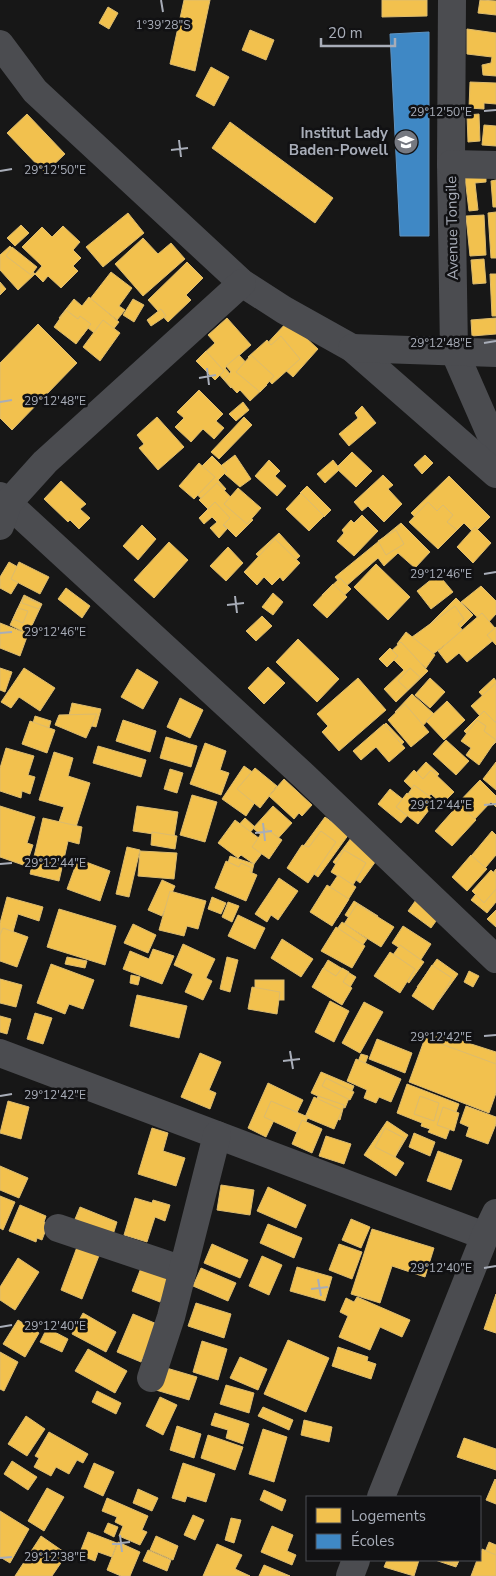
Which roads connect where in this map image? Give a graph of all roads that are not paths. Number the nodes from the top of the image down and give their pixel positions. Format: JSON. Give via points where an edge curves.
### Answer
{"nodes":[{"id":1,"x":452,"y":0,"type":"edge"},
{"id":2,"x":0,"y":44,"type":"edge"},
{"id":3,"x":451,"y":164,"type":"junction"},
{"id":4,"x":496,"y":166,"type":"edge"},
{"id":5,"x":242,"y":282,"type":"junction"},
{"id":6,"x":352,"y":348,"type":"junction"},
{"id":7,"x":454,"y":351,"type":"junction"},
{"id":8,"x":496,"y":353,"type":"edge"},
{"id":9,"x":496,"y":447,"type":"edge"},
{"id":10,"x":496,"y":474,"type":"edge"},
{"id":11,"x":3,"y":508,"type":"edge"},
{"id":12,"x":496,"y":960,"type":"edge"},
{"id":13,"x":0,"y":1052,"type":"edge"},
{"id":14,"x":217,"y":1135,"type":"junction"},
{"id":15,"x":490,"y":1225,"type":"edge"},
{"id":16,"x":58,"y":1228,"type":"dead end"},
{"id":17,"x":183,"y":1270,"type":"junction"},
{"id":18,"x":151,"y":1378,"type":"dead end"},
{"id":19,"x":381,"y":1496,"type":"edge"},
{"id":20,"x":356,"y":1561,"type":"edge"},
{"id":21,"x":350,"y":1576,"type":"edge"}],
"edges":[{"from":1,"to":3,"type":"street","name":"Avenue Tongile"},
{"from":2,"to":5,"type":"street","via":[[35,91]]},
{"from":3,"to":4,"type":"street"},
{"from":3,"to":7,"type":"street","name":"Avenue Tongile"},
{"from":5,"to":6,"type":"street"},
{"from":5,"to":11,"type":"street","via":[[44,462]]},
{"from":6,"to":7,"type":"street"},
{"from":6,"to":10,"type":"street"},
{"from":7,"to":8,"type":"street"},
{"from":7,"to":9,"type":"street","name":"Avenue Tongile"},
{"from":11,"to":12,"type":"street","via":[[304,776]]},
{"from":13,"to":14,"type":"street"},
{"from":14,"to":15,"type":"street"},
{"from":14,"to":17,"type":"street"},
{"from":15,"to":19,"type":"street"},
{"from":16,"to":17,"type":"street"},
{"from":17,"to":18,"type":"street"},
{"from":20,"to":21,"type":"street"}]}
